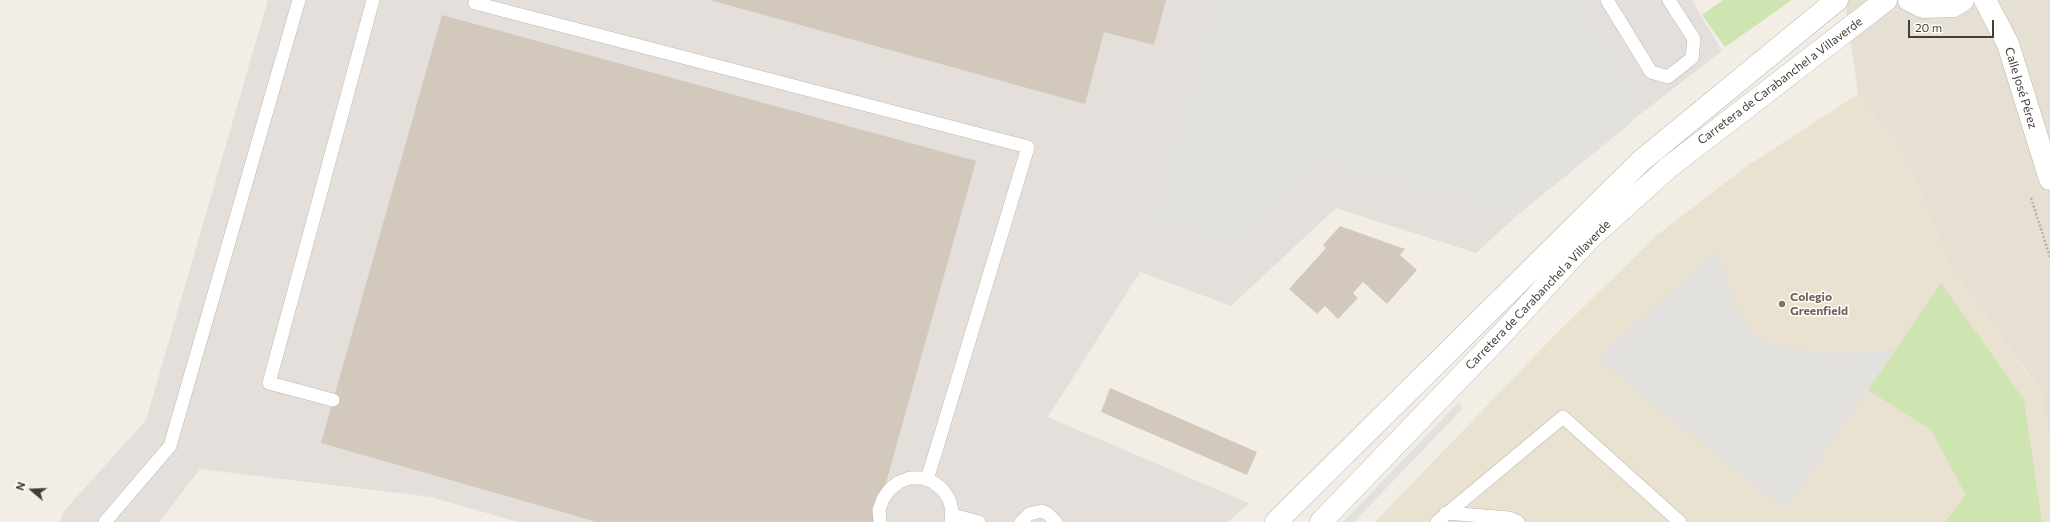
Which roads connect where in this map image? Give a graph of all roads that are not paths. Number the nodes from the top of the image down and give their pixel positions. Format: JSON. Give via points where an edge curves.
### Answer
{"nodes":[{"id":1,"x":299,"y":0,"type":"edge"},
{"id":2,"x":373,"y":0,"type":"edge"},
{"id":3,"x":1607,"y":0,"type":"edge"},
{"id":4,"x":1669,"y":0,"type":"edge"},
{"id":5,"x":1837,"y":0,"type":"edge"},
{"id":6,"x":1886,"y":0,"type":"edge"},
{"id":7,"x":1909,"y":0,"type":"edge"},
{"id":8,"x":1963,"y":0,"type":"edge"},
{"id":9,"x":1985,"y":0,"type":"edge"},
{"id":10,"x":472,"y":1,"type":"edge"},
{"id":11,"x":2050,"y":179,"type":"edge"},
{"id":12,"x":333,"y":400,"type":"dead end"},
{"id":13,"x":927,"y":480,"type":"junction"},
{"id":14,"x":1446,"y":513,"type":"junction"},
{"id":15,"x":1283,"y":515,"type":"edge"},
{"id":16,"x":951,"y":518,"type":"edge"},
{"id":17,"x":105,"y":522,"type":"edge"},
{"id":18,"x":880,"y":522,"type":"edge"},
{"id":19,"x":979,"y":522,"type":"edge"},
{"id":20,"x":1021,"y":522,"type":"edge"},
{"id":21,"x":1056,"y":522,"type":"edge"},
{"id":22,"x":1267,"y":522,"type":"edge"},
{"id":23,"x":1321,"y":522,"type":"edge"},
{"id":24,"x":1437,"y":522,"type":"edge"},
{"id":25,"x":1518,"y":522,"type":"edge"},
{"id":26,"x":1680,"y":522,"type":"edge"}],
"edges":[{"from":1,"to":17,"type":"lane","via":[[170,446]]},
{"from":2,"to":12,"type":"lane","via":[[269,384]]},
{"from":3,"to":4,"type":"lane","via":[[1651,72],[1668,77],[1692,58],[1694,39]]},
{"from":5,"to":15,"type":"street","name":"Carretera de Carabanchel a Villaverde","via":[[1641,161]]},
{"from":6,"to":23,"type":"street","name":"Carretera de Carabanchel a Villaverde","via":[[1669,167],[1589,239],[1502,334]]},
{"from":7,"to":8,"type":"street","via":[[1923,7],[1953,6]]},
{"from":9,"to":11,"type":"street","name":"Calle José Pérez","via":[[2008,44]]},
{"from":10,"to":13,"type":"lane","via":[[1028,147]]},
{"from":13,"to":16,"type":"lane","via":[[942,489],[949,499]]},
{"from":13,"to":18,"type":"lane","via":[[910,478],[890,489],[879,510]]},
{"from":14,"to":24,"type":"lane"},
{"from":14,"to":25,"type":"lane","via":[[1509,518]]},
{"from":14,"to":26,"type":"lane","via":[[1563,417]]},
{"from":15,"to":22,"type":"lane"},
{"from":16,"to":19,"type":"lane"},
{"from":20,"to":21,"type":"lane","via":[[1029,514],[1042,511]]}]}
